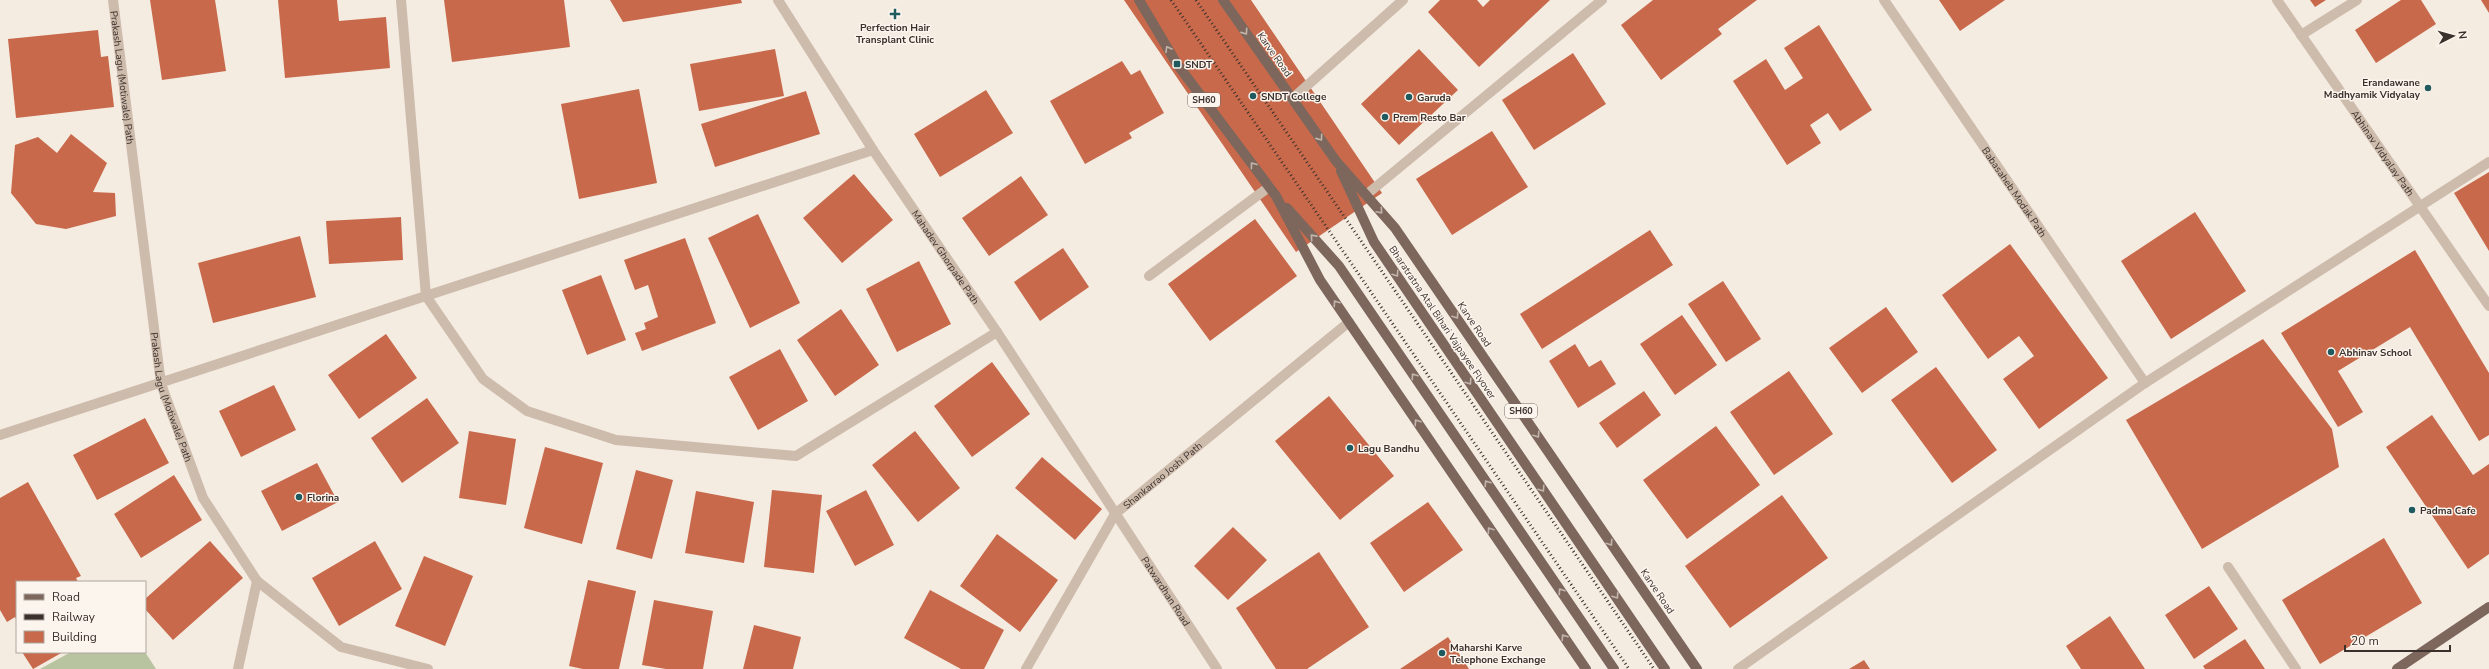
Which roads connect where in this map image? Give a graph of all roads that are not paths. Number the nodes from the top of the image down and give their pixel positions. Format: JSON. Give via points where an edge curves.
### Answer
{"nodes":[{"id":1,"x":113,"y":0,"type":"edge"},
{"id":2,"x":401,"y":0,"type":"edge"},
{"id":3,"x":778,"y":0,"type":"edge"},
{"id":4,"x":1139,"y":0,"type":"edge"},
{"id":5,"x":1223,"y":0,"type":"edge"},
{"id":6,"x":1403,"y":0,"type":"edge"},
{"id":7,"x":1602,"y":0,"type":"edge"},
{"id":8,"x":1884,"y":0,"type":"edge"},
{"id":9,"x":2277,"y":0,"type":"edge"},
{"id":10,"x":2357,"y":0,"type":"edge"},
{"id":11,"x":2301,"y":35,"type":"junction"},
{"id":12,"x":1292,"y":99,"type":"junction"},
{"id":13,"x":873,"y":150,"type":"junction"},
{"id":14,"x":1336,"y":161,"type":"junction"},
{"id":15,"x":2489,"y":162,"type":"edge"},
{"id":16,"x":1269,"y":187,"type":"junction"},
{"id":17,"x":1366,"y":195,"type":"junction"},
{"id":18,"x":1276,"y":196,"type":"junction"},
{"id":19,"x":2420,"y":206,"type":"junction"},
{"id":20,"x":1149,"y":276,"type":"dead end"},
{"id":21,"x":426,"y":296,"type":"junction"},
{"id":22,"x":2489,"y":306,"type":"edge"},
{"id":23,"x":1349,"y":322,"type":"junction"},
{"id":24,"x":997,"y":332,"type":"junction"},
{"id":25,"x":2145,"y":383,"type":"junction"},
{"id":26,"x":161,"y":384,"type":"junction"},
{"id":27,"x":0,"y":435,"type":"edge"},
{"id":28,"x":1115,"y":514,"type":"junction"},
{"id":29,"x":2228,"y":567,"type":"dead end"},
{"id":30,"x":257,"y":580,"type":"junction"},
{"id":31,"x":2489,"y":607,"type":"edge"},
{"id":32,"x":238,"y":669,"type":"edge"},
{"id":33,"x":428,"y":669,"type":"edge"},
{"id":34,"x":1026,"y":669,"type":"edge"},
{"id":35,"x":1217,"y":669,"type":"edge"},
{"id":36,"x":1586,"y":669,"type":"edge"},
{"id":37,"x":1614,"y":669,"type":"edge"},
{"id":38,"x":1665,"y":669,"type":"edge"},
{"id":39,"x":1697,"y":669,"type":"edge"},
{"id":40,"x":1738,"y":669,"type":"edge"},
{"id":41,"x":2296,"y":669,"type":"edge"},
{"id":42,"x":2397,"y":669,"type":"edge"}],
"edges":[{"from":1,"to":26,"type":"street","name":"Prakash Lagu (Motiwale) Path"},
{"from":2,"to":21,"type":"street"},
{"from":3,"to":13,"type":"street","name":"Mahadev Ghorpade Path"},
{"from":16,"to":4,"type":"main road","number":"SH60","one_way":true,"via":[[1177,64]]},
{"from":5,"to":12,"type":"main road","name":"Karve Road","number":"SH60","one_way":true},
{"from":6,"to":12,"type":"street"},
{"from":7,"to":17,"type":"street"},
{"from":8,"to":25,"type":"street","name":"Babasaheb Modak Path"},
{"from":9,"to":11,"type":"street","name":"Abhinav Vidyalay Path"},
{"from":10,"to":11,"type":"street"},
{"from":11,"to":19,"type":"street","name":"Abhinav Vidyalay Path"},
{"from":12,"to":14,"type":"main road","name":"Karve Road","number":"SH60","one_way":true},
{"from":13,"to":21,"type":"street"},
{"from":13,"to":24,"type":"street","name":"Mahadev Ghorpade Path"},
{"from":14,"to":17,"type":"main road","name":"Karve Road","number":"SH60"},
{"from":14,"to":38,"type":"main road","name":"Bharatratna Atal Bihari Vajpayee Flyover","one_way":true,"via":[[1374,242]]},
{"from":15,"to":19,"type":"street"},
{"from":16,"to":18,"type":"main road","number":"SH60"},
{"from":16,"to":20,"type":"street"},
{"from":17,"to":39,"type":"main road","name":"Karve Road","number":"SH60","one_way":true,"via":[[1395,228]]},
{"from":23,"to":18,"type":"main road","number":"SH60","one_way":true,"via":[[1320,280]]},
{"from":37,"to":18,"type":"main road","one_way":true,"via":[[1339,266]]},
{"from":19,"to":22,"type":"street","name":"Abhinav Vidyalay Path"},
{"from":19,"to":25,"type":"street"},
{"from":21,"to":24,"type":"street","via":[[484,379],[527,412],[616,440],[796,456]]},
{"from":21,"to":26,"type":"street"},
{"from":23,"to":28,"type":"street","name":"Shankarrao Joshi Path"},
{"from":36,"to":23,"type":"main road","number":"SH60","one_way":true},
{"from":24,"to":28,"type":"street","name":"Mahadev Ghorpade Path"},
{"from":25,"to":40,"type":"street"},
{"from":26,"to":27,"type":"street"},
{"from":26,"to":30,"type":"street","name":"Prakash Lagu (Motiwale) Path","via":[[203,498]]},
{"from":28,"to":34,"type":"street","name":"Shankarrao Joshi Path"},
{"from":28,"to":35,"type":"street","name":"Patwardhan Road"},
{"from":29,"to":41,"type":"street"},
{"from":30,"to":32,"type":"street"},
{"from":30,"to":33,"type":"street","name":"Prakash Lagu (Motiwale) Path","via":[[341,647]]},
{"from":31,"to":42,"type":"main road"}]}
